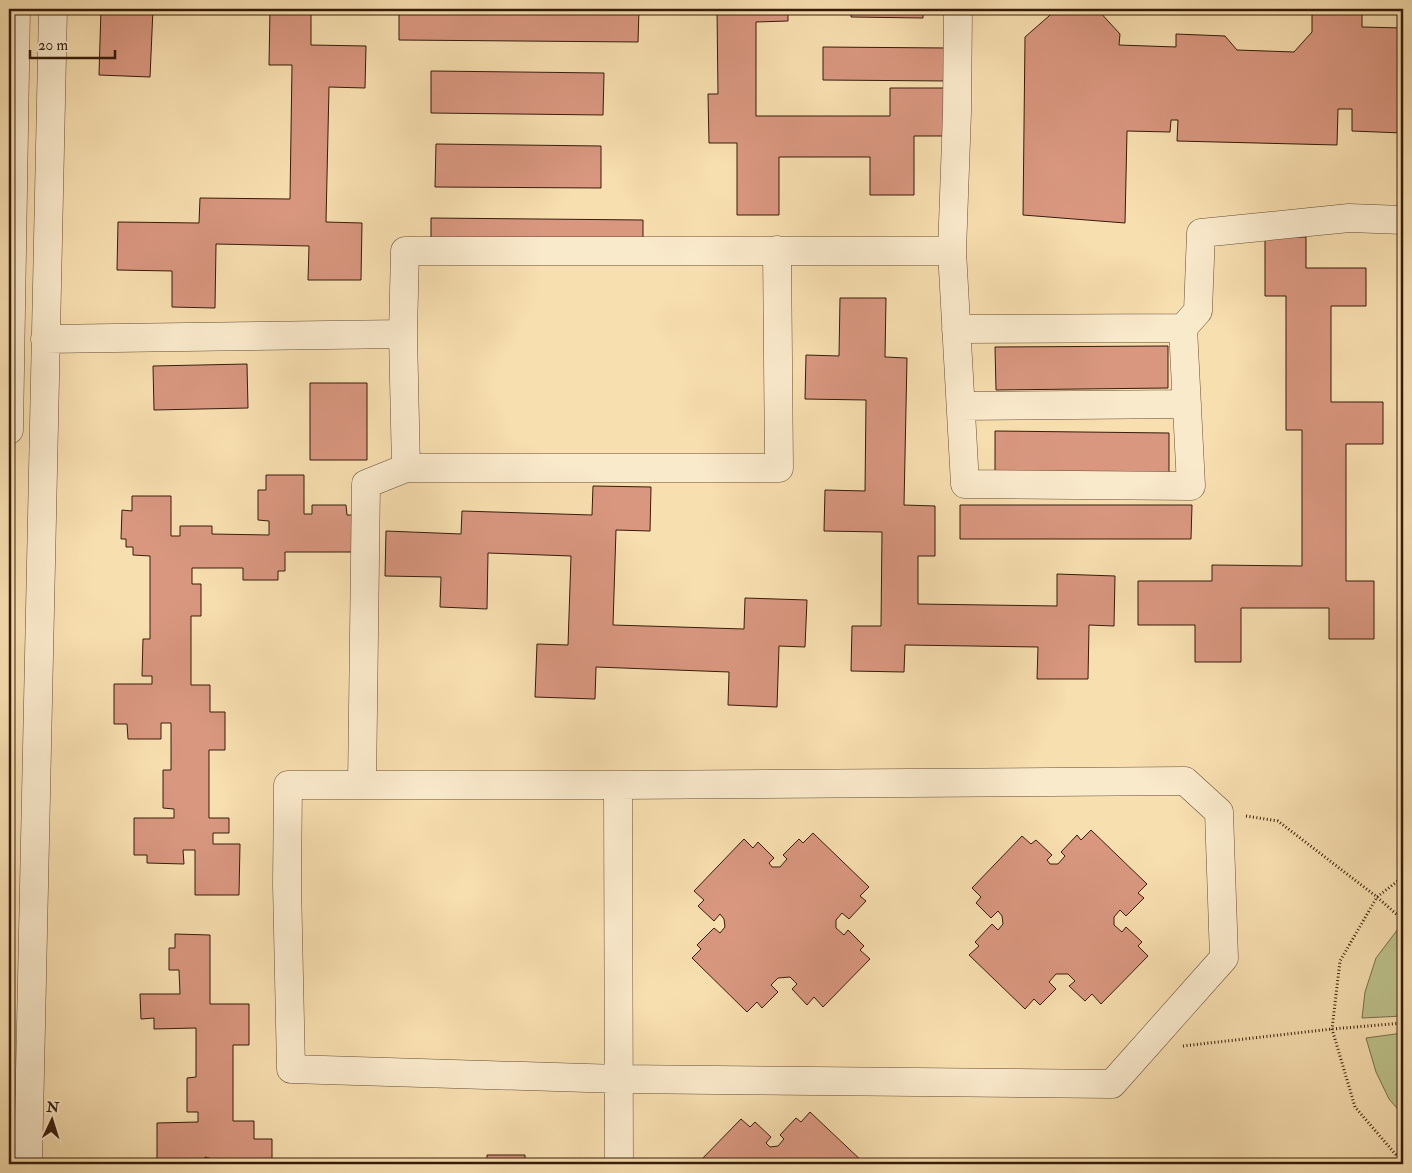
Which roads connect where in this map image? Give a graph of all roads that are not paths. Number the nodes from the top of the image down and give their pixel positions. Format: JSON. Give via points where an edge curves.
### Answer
{"nodes":[{"id":1,"x":16,"y":9,"type":"edge"},
{"id":2,"x":53,"y":9,"type":"edge"},
{"id":3,"x":958,"y":9,"type":"edge"},
{"id":4,"x":12,"y":68,"type":"edge"},
{"id":5,"x":1403,"y":220,"type":"edge"},
{"id":6,"x":777,"y":250,"type":"junction"},
{"id":7,"x":952,"y":251,"type":"junction"},
{"id":8,"x":1183,"y":328,"type":"junction"},
{"id":9,"x":956,"y":329,"type":"junction"},
{"id":10,"x":403,"y":334,"type":"junction"},
{"id":11,"x":46,"y":339,"type":"junction"},
{"id":12,"x":1187,"y":404,"type":"junction"},
{"id":13,"x":961,"y":406,"type":"junction"},
{"id":14,"x":9,"y":430,"type":"edge"},
{"id":15,"x":406,"y":468,"type":"junction"},
{"id":16,"x":362,"y":784,"type":"junction"},
{"id":17,"x":618,"y":785,"type":"junction"},
{"id":18,"x":619,"y":1079,"type":"junction"},
{"id":19,"x":28,"y":1164,"type":"edge"},
{"id":20,"x":620,"y":1164,"type":"edge"}],
"edges":[{"from":1,"to":4,"type":"street"},
{"from":2,"to":11,"type":"street"},
{"from":3,"to":7,"type":"street"},
{"from":4,"to":14,"type":"street"},
{"from":5,"to":8,"type":"street","via":[[1349,218],[1201,233],[1198,311]]},
{"from":6,"to":7,"type":"street"},
{"from":6,"to":10,"type":"street","via":[[405,251]]},
{"from":6,"to":15,"type":"street","via":[[779,468]]},
{"from":7,"to":9,"type":"street"},
{"from":8,"to":9,"type":"street"},
{"from":8,"to":12,"type":"street"},
{"from":9,"to":13,"type":"street"},
{"from":10,"to":11,"type":"street"},
{"from":10,"to":15,"type":"street"},
{"from":11,"to":19,"type":"street"},
{"from":12,"to":13,"type":"street"},
{"from":12,"to":13,"type":"street","via":[[1191,486],[965,484]]},
{"from":15,"to":16,"type":"street","via":[[366,484]]},
{"from":16,"to":17,"type":"street"},
{"from":16,"to":18,"type":"street","via":[[288,784],[291,1069]]},
{"from":17,"to":18,"type":"street"},
{"from":17,"to":18,"type":"street","via":[[1185,780],[1219,812],[1224,958],[1112,1084]]},
{"from":18,"to":20,"type":"street"}]}
